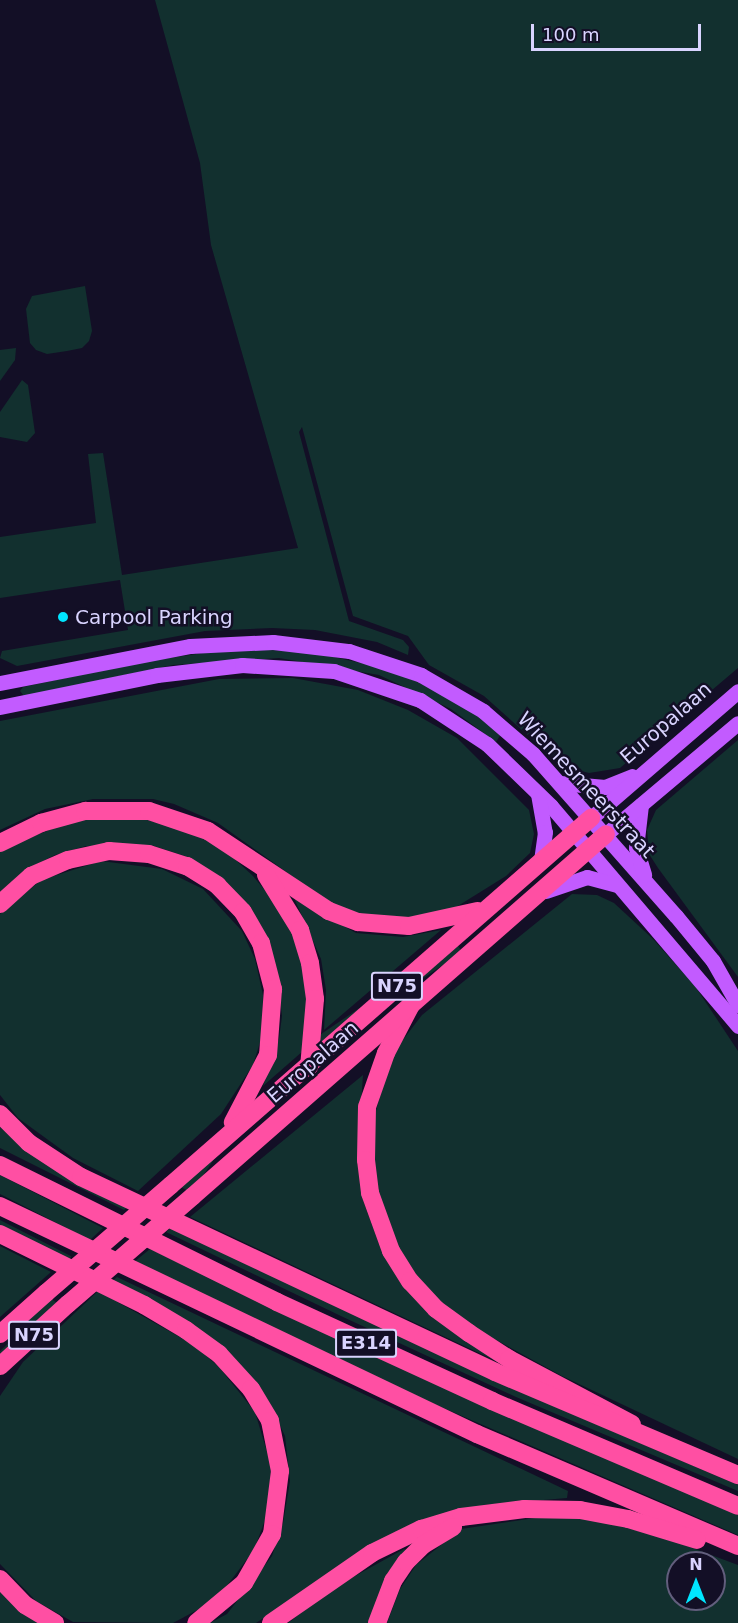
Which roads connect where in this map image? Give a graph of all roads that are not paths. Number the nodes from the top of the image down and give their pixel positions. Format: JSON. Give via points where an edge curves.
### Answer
{"nodes":[{"id":1,"x":0,"y":683,"type":"edge"},
{"id":2,"x":738,"y":691,"type":"edge"},
{"id":3,"x":0,"y":707,"type":"edge"},
{"id":4,"x":738,"y":723,"type":"edge"},
{"id":5,"x":643,"y":772,"type":"junction"},
{"id":6,"x":560,"y":783,"type":"junction"},
{"id":7,"x":538,"y":794,"type":"junction"},
{"id":8,"x":641,"y":805,"type":"junction"},
{"id":9,"x":591,"y":818,"type":"junction"},
{"id":10,"x":574,"y":832,"type":"junction"},
{"id":11,"x":606,"y":834,"type":"junction"},
{"id":12,"x":0,"y":843,"type":"edge"},
{"id":13,"x":589,"y":850,"type":"junction"},
{"id":14,"x":256,"y":861,"type":"junction"},
{"id":15,"x":540,"y":861,"type":"junction"},
{"id":16,"x":644,"y":878,"type":"junction"},
{"id":17,"x":620,"y":886,"type":"junction"},
{"id":18,"x":538,"y":895,"type":"junction"},
{"id":19,"x":0,"y":904,"type":"edge"},
{"id":20,"x":484,"y":909,"type":"junction"},
{"id":21,"x":411,"y":1005,"type":"junction"},
{"id":22,"x":738,"y":1005,"type":"edge"},
{"id":23,"x":738,"y":1026,"type":"edge"},
{"id":24,"x":310,"y":1063,"type":"junction"},
{"id":25,"x":0,"y":1114,"type":"edge"},
{"id":26,"x":284,"y":1116,"type":"junction"},
{"id":27,"x":226,"y":1135,"type":"junction"},
{"id":28,"x":0,"y":1165,"type":"edge"},
{"id":29,"x":0,"y":1206,"type":"edge"},
{"id":30,"x":0,"y":1234,"type":"edge"},
{"id":31,"x":0,"y":1334,"type":"edge"},
{"id":32,"x":17,"y":1351,"type":"junction"},
{"id":33,"x":0,"y":1366,"type":"edge"},
{"id":34,"x":0,"y":1381,"type":"edge"},
{"id":35,"x":659,"y":1441,"type":"junction"},
{"id":36,"x":738,"y":1475,"type":"edge"},
{"id":37,"x":738,"y":1506,"type":"edge"},
{"id":38,"x":478,"y":1515,"type":"junction"},
{"id":39,"x":738,"y":1547,"type":"edge"},
{"id":40,"x":0,"y":1579,"type":"edge"},
{"id":41,"x":55,"y":1623,"type":"edge"},
{"id":42,"x":196,"y":1623,"type":"edge"},
{"id":43,"x":271,"y":1623,"type":"edge"},
{"id":44,"x":377,"y":1623,"type":"edge"}],
"edges":[{"from":1,"to":6,"type":"main road","name":"Wiemesmeerstraat","via":[[141,655],[230,643],[309,644],[349,651],[385,660],[452,691],[511,733]]},
{"from":2,"to":5,"type":"main road","name":"Europalaan","number":"N75"},
{"from":3,"to":7,"type":"main road","name":"Wiemesmeerstraat","via":[[201,669],[295,666],[334,671],[376,682],[453,718],[487,744]]},
{"from":4,"to":8,"type":"main road","name":"Europalaan","number":"N75"},
{"from":5,"to":6,"type":"main road","via":[[605,787]]},
{"from":5,"to":9,"type":"main road","name":"Europalaan","number":"N75"},
{"from":6,"to":9,"type":"main road","name":"Wiemesmeerstraat"},
{"from":7,"to":10,"type":"main road","name":"Wiemesmeerstraat"},
{"from":7,"to":15,"type":"main road","via":[[545,832]]},
{"from":8,"to":11,"type":"main road","name":"Europalaan","number":"N75"},
{"from":8,"to":16,"type":"main road","via":[[636,848]]},
{"from":9,"to":10,"type":"highway","name":"Europalaan","number":"N75"},
{"from":9,"to":11,"type":"main road","name":"Wiemesmeerstraat"},
{"from":10,"to":13,"type":"main road","name":"Wiemesmeerstraat"},
{"from":10,"to":15,"type":"highway","name":"Europalaan","number":"N75"},
{"from":11,"to":13,"type":"highway","name":"Europalaan","number":"N75"},
{"from":11,"to":16,"type":"main road","name":"Wiemesmeerstraat"},
{"from":12,"to":14,"type":"highway","via":[[41,823],[85,811],[149,810],[190,822]]},
{"from":13,"to":17,"type":"main road","name":"Wiemesmeerstraat"},
{"from":13,"to":18,"type":"highway","name":"Europalaan","number":"N75"},
{"from":14,"to":20,"type":"highway","via":[[329,911],[358,922],[409,926]]},
{"from":14,"to":24,"type":"highway","via":[[290,911],[310,963],[315,1009]]},
{"from":15,"to":20,"type":"highway","name":"Europalaan","number":"N75"},
{"from":16,"to":22,"type":"main road","name":"Wiemesmeerstraat","via":[[713,961]]},
{"from":17,"to":18,"type":"main road","via":[[587,877]]},
{"from":17,"to":23,"type":"main road","name":"Wiemesmeerstraat"},
{"from":18,"to":21,"type":"highway","name":"Europalaan","number":"N75"},
{"from":19,"to":27,"type":"highway","via":[[31,876],[68,860],[109,851],[149,854],[187,866],[217,885],[243,912],[261,943],[273,990],[268,1055]]},
{"from":20,"to":24,"type":"highway","name":"Europalaan","number":"N75"},
{"from":21,"to":26,"type":"highway","name":"Europalaan","number":"N75"},
{"from":21,"to":35,"type":"highway","via":[[381,1064],[367,1107],[370,1193],[391,1251],[410,1281],[436,1309],[469,1333]]},
{"from":24,"to":26,"type":"highway","via":[[305,1083]]},
{"from":24,"to":27,"type":"highway","name":"Europalaan","number":"N75"},
{"from":25,"to":35,"type":"highway","via":[[29,1143],[81,1177],[505,1377]]},
{"from":26,"to":32,"type":"highway","name":"Europalaan","number":"N75","bridge":true},
{"from":27,"to":31,"type":"highway","name":"Europalaan","number":"N75","bridge":true},
{"from":28,"to":37,"type":"highway","number":"E314","via":[[288,1307],[492,1401]]},
{"from":29,"to":39,"type":"highway","number":"E314","via":[[477,1434]]},
{"from":30,"to":42,"type":"highway","via":[[186,1330],[219,1354],[251,1389],[270,1421],[280,1471],[272,1534],[244,1583]]},
{"from":32,"to":33,"type":"highway","name":"Europalaan","number":"N75"},
{"from":32,"to":34,"type":"highway"},
{"from":35,"to":36,"type":"highway"},
{"from":38,"to":39,"type":"highway","via":[[543,1508],[595,1512]]},
{"from":38,"to":43,"type":"highway","via":[[403,1537],[342,1572]]},
{"from":38,"to":44,"type":"highway","via":[[435,1537],[415,1553],[393,1581]]},
{"from":40,"to":41,"type":"highway","via":[[25,1605]]}]}
